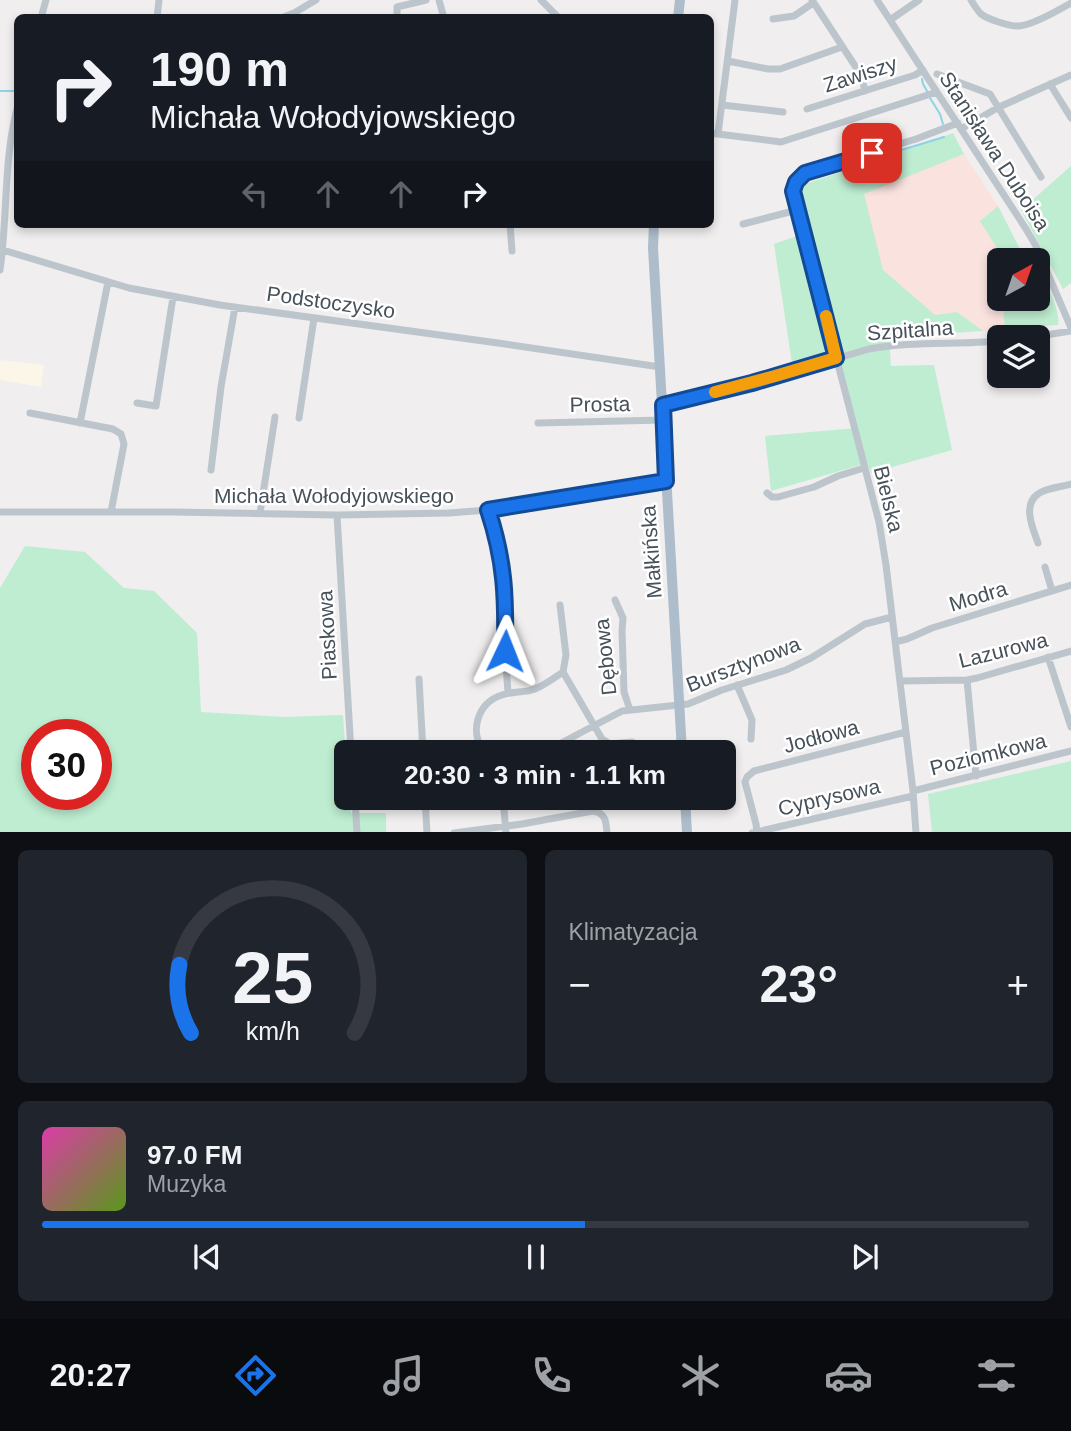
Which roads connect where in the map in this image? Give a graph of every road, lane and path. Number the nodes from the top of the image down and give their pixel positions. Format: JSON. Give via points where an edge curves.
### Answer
{"nodes":[{"id":1,"x":316,"y":0,"type":"edge"},
{"id":2,"x":426,"y":0,"type":"edge"},
{"id":3,"x":542,"y":0,"type":"edge"},
{"id":4,"x":735,"y":0,"type":"edge"},
{"id":5,"x":877,"y":0,"type":"edge"},
{"id":6,"x":919,"y":0,"type":"edge"},
{"id":7,"x":971,"y":0,"type":"edge"},
{"id":8,"x":812,"y":1,"type":"edge"},
{"id":9,"x":1071,"y":3,"type":"edge"},
{"id":10,"x":291,"y":14,"type":"edge"},
{"id":11,"x":397,"y":14,"type":"edge"},
{"id":12,"x":555,"y":14,"type":"edge"},
{"id":13,"x":773,"y":19,"type":"dead end"},
{"id":14,"x":890,"y":20,"type":"junction"},
{"id":15,"x":842,"y":47,"type":"junction"},
{"id":16,"x":728,"y":61,"type":"junction"},
{"id":17,"x":923,"y":70,"type":"junction"},
{"id":18,"x":937,"y":74,"type":"dead end"},
{"id":19,"x":1071,"y":75,"type":"edge"},
{"id":20,"x":1050,"y":84,"type":"junction"},
{"id":21,"x":865,"y":90,"type":"junction"},
{"id":22,"x":937,"y":92,"type":"junction"},
{"id":23,"x":722,"y":106,"type":"junction"},
{"id":24,"x":999,"y":107,"type":"junction"},
{"id":25,"x":807,"y":109,"type":"dead end"},
{"id":26,"x":783,"y":112,"type":"dead end"},
{"id":27,"x":1071,"y":118,"type":"edge"},
{"id":28,"x":14,"y":124,"type":"edge"},
{"id":29,"x":960,"y":126,"type":"junction"},
{"id":30,"x":714,"y":134,"type":"edge"},
{"id":31,"x":1041,"y":177,"type":"dead end"},
{"id":32,"x":4,"y":189,"type":"edge"},
{"id":33,"x":797,"y":210,"type":"junction"},
{"id":34,"x":743,"y":224,"type":"dead end"},
{"id":35,"x":510,"y":228,"type":"edge"},
{"id":36,"x":653,"y":228,"type":"edge"},
{"id":37,"x":3,"y":250,"type":"junction"},
{"id":38,"x":512,"y":251,"type":"dead end"},
{"id":39,"x":0,"y":270,"type":"edge"},
{"id":40,"x":108,"y":282,"type":"junction"},
{"id":41,"x":173,"y":296,"type":"junction"},
{"id":42,"x":235,"y":307,"type":"junction"},
{"id":43,"x":314,"y":318,"type":"junction"},
{"id":44,"x":1071,"y":330,"type":"edge"},
{"id":45,"x":1050,"y":335,"type":"edge"},
{"id":46,"x":987,"y":342,"type":"edge"},
{"id":47,"x":836,"y":358,"type":"junction"},
{"id":48,"x":660,"y":367,"type":"junction"},
{"id":49,"x":137,"y":403,"type":"dead end"},
{"id":50,"x":663,"y":405,"type":"junction"},
{"id":51,"x":30,"y":413,"type":"dead end"},
{"id":52,"x":275,"y":417,"type":"dead end"},
{"id":53,"x":299,"y":418,"type":"dead end"},
{"id":54,"x":663,"y":420,"type":"junction"},
{"id":55,"x":80,"y":423,"type":"junction"},
{"id":56,"x":538,"y":423,"type":"dead end"},
{"id":57,"x":864,"y":468,"type":"junction"},
{"id":58,"x":211,"y":470,"type":"dead end"},
{"id":59,"x":666,"y":481,"type":"junction"},
{"id":60,"x":1071,"y":484,"type":"edge"},
{"id":61,"x":767,"y":493,"type":"dead end"},
{"id":62,"x":488,"y":510,"type":"junction"},
{"id":63,"x":0,"y":512,"type":"edge"},
{"id":64,"x":111,"y":513,"type":"junction"},
{"id":65,"x":260,"y":513,"type":"junction"},
{"id":66,"x":337,"y":516,"type":"junction"},
{"id":67,"x":1038,"y":543,"type":"dead end"},
{"id":68,"x":1045,"y":567,"type":"dead end"},
{"id":69,"x":1071,"y":585,"type":"edge"},
{"id":70,"x":1052,"y":591,"type":"junction"},
{"id":71,"x":615,"y":600,"type":"dead end"},
{"id":72,"x":560,"y":605,"type":"dead end"},
{"id":73,"x":892,"y":617,"type":"junction"},
{"id":74,"x":895,"y":642,"type":"junction"},
{"id":75,"x":1071,"y":651,"type":"edge"},
{"id":76,"x":1048,"y":657,"type":"junction"},
{"id":77,"x":563,"y":672,"type":"junction"},
{"id":78,"x":419,"y":679,"type":"dead end"},
{"id":79,"x":967,"y":680,"type":"junction"},
{"id":80,"x":900,"y":681,"type":"junction"},
{"id":81,"x":737,"y":685,"type":"junction"},
{"id":82,"x":508,"y":693,"type":"junction"},
{"id":83,"x":680,"y":705,"type":"junction"},
{"id":84,"x":630,"y":710,"type":"junction"},
{"id":85,"x":593,"y":726,"type":"junction"},
{"id":86,"x":1071,"y":727,"type":"edge"},
{"id":87,"x":906,"y":732,"type":"junction"},
{"id":88,"x":751,"y":739,"type":"dead end"},
{"id":89,"x":350,"y":740,"type":"edge"},
{"id":90,"x":422,"y":740,"type":"edge"},
{"id":91,"x":478,"y":740,"type":"edge"},
{"id":92,"x":567,"y":740,"type":"edge"},
{"id":93,"x":604,"y":740,"type":"edge"},
{"id":94,"x":681,"y":740,"type":"edge"},
{"id":95,"x":1071,"y":751,"type":"edge"},
{"id":96,"x":976,"y":776,"type":"junction"},
{"id":97,"x":913,"y":794,"type":"junction"},
{"id":98,"x":356,"y":810,"type":"edge"},
{"id":99,"x":426,"y":810,"type":"edge"},
{"id":100,"x":504,"y":810,"type":"edge"},
{"id":101,"x":686,"y":810,"type":"edge"},
{"id":102,"x":506,"y":829,"type":"edge"},
{"id":103,"x":357,"y":832,"type":"edge"},
{"id":104,"x":427,"y":832,"type":"edge"},
{"id":105,"x":454,"y":832,"type":"edge"},
{"id":106,"x":607,"y":832,"type":"edge"},
{"id":107,"x":687,"y":832,"type":"edge"},
{"id":108,"x":755,"y":832,"type":"edge"},
{"id":109,"x":916,"y":832,"type":"edge"}],
"edges":[{"from":1,"to":10,"type":"street"},
{"from":2,"to":11,"type":"street","via":[[397,7]]},
{"from":3,"to":12,"type":"street"},
{"from":4,"to":16,"type":"street"},
{"from":5,"to":14,"type":"street","name":"Stanisława Duboisa"},
{"from":6,"to":14,"type":"street"},
{"from":7,"to":9,"type":"street","via":[[985,17],[1016,27]]},
{"from":8,"to":13,"type":"street","via":[[794,16]]},
{"from":8,"to":15,"type":"street"},
{"from":14,"to":17,"type":"street","name":"Stanisława Duboisa"},
{"from":15,"to":16,"type":"street","via":[[780,69]]},
{"from":15,"to":21,"type":"street"},
{"from":16,"to":23,"type":"street"},
{"from":17,"to":21,"type":"street","name":"Zawiszy"},
{"from":17,"to":22,"type":"street","name":"Stanisława Duboisa"},
{"from":18,"to":24,"type":"street","via":[[990,94]]},
{"from":19,"to":20,"type":"street"},
{"from":20,"to":24,"type":"street"},
{"from":20,"to":27,"type":"street"},
{"from":21,"to":25,"type":"street","name":"Zawiszy"},
{"from":22,"to":29,"type":"street","name":"Stanisława Duboisa"},
{"from":22,"to":30,"type":"street","via":[[781,142]]},
{"from":23,"to":26,"type":"street"},
{"from":23,"to":30,"type":"street"},
{"from":24,"to":29,"type":"street"},
{"from":24,"to":31,"type":"street"},
{"from":28,"to":32,"type":"street"},
{"from":29,"to":33,"type":"street","name":"Bielska","via":[[805,173],[793,191]]},
{"from":29,"to":44,"type":"street","name":"Stanisława Duboisa","via":[[1031,238]]},
{"from":32,"to":37,"type":"street"},
{"from":33,"to":34,"type":"street"},
{"from":33,"to":47,"type":"street","name":"Bielska"},
{"from":35,"to":38,"type":"street"},
{"from":36,"to":48,"type":"main road","name":"Małkińska"},
{"from":37,"to":39,"type":"street"},
{"from":37,"to":40,"type":"street","name":"Podstoczysko"},
{"from":40,"to":41,"type":"street","name":"Podstoczysko"},
{"from":40,"to":55,"type":"street"},
{"from":41,"to":42,"type":"street","name":"Podstoczysko"},
{"from":41,"to":49,"type":"street","via":[[156,407]]},
{"from":42,"to":43,"type":"street","name":"Podstoczysko"},
{"from":42,"to":58,"type":"street"},
{"from":43,"to":48,"type":"street","name":"Podstoczysko"},
{"from":43,"to":53,"type":"street"},
{"from":44,"to":45,"type":"street"},
{"from":46,"to":47,"type":"street","name":"Szpitalna","via":[[888,346]]},
{"from":47,"to":50,"type":"street","name":"Szpitalna"},
{"from":47,"to":57,"type":"street","name":"Bielska"},
{"from":48,"to":50,"type":"main road","name":"Małkińska"},
{"from":50,"to":54,"type":"main road","name":"Małkińska"},
{"from":51,"to":55,"type":"street"},
{"from":52,"to":65,"type":"street"},
{"from":54,"to":56,"type":"street","name":"Prosta"},
{"from":54,"to":59,"type":"main road","name":"Małkińska"},
{"from":55,"to":64,"type":"street","via":[[113,429],[124,439]]},
{"from":57,"to":61,"type":"street","via":[[778,497]]},
{"from":57,"to":73,"type":"street","name":"Bielska","via":[[880,531]]},
{"from":59,"to":62,"type":"street","name":"Michała Wołodyjowskiego"},
{"from":59,"to":83,"type":"main road","name":"Małkińska"},
{"from":60,"to":67,"type":"street","via":[[1040,492],[1033,499],[1030,522]]},
{"from":62,"to":66,"type":"street","name":"Michała Wołodyjowskiego"},
{"from":62,"to":82,"type":"street","via":[[503,565]]},
{"from":63,"to":64,"type":"street","name":"Michała Wołodyjowskiego"},
{"from":64,"to":65,"type":"street","name":"Michała Wołodyjowskiego"},
{"from":65,"to":66,"type":"street","name":"Michała Wołodyjowskiego"},
{"from":66,"to":89,"type":"street","name":"Piaskowa"},
{"from":68,"to":70,"type":"street"},
{"from":69,"to":70,"type":"street","name":"Modra"},
{"from":70,"to":74,"type":"street","name":"Modra"},
{"from":71,"to":84,"type":"street","name":"Dębowa","via":[[623,618],[624,692]]},
{"from":72,"to":77,"type":"street","via":[[566,654]]},
{"from":73,"to":74,"type":"street","name":"Bielska"},
{"from":73,"to":81,"type":"street","name":"Bursztynowa","via":[[865,624],[800,664]]},
{"from":74,"to":80,"type":"street","name":"Bielska"},
{"from":75,"to":76,"type":"street","name":"Lazurowa"},
{"from":76,"to":79,"type":"street","name":"Lazurowa"},
{"from":76,"to":86,"type":"street"},
{"from":77,"to":82,"type":"street","via":[[534,689]]},
{"from":77,"to":85,"type":"street"},
{"from":78,"to":90,"type":"street"},
{"from":79,"to":80,"type":"street","name":"Lazurowa"},
{"from":79,"to":96,"type":"street"},
{"from":80,"to":87,"type":"street","name":"Bielska"},
{"from":81,"to":83,"type":"street","name":"Bursztynowa"},
{"from":81,"to":88,"type":"street","via":[[752,720]]},
{"from":82,"to":91,"type":"street","via":[[492,699],[480,712]]},
{"from":83,"to":84,"type":"street","name":"Bursztynowa"},
{"from":83,"to":94,"type":"main road","name":"Małkińska"},
{"from":84,"to":85,"type":"street","name":"Bursztynowa"},
{"from":85,"to":92,"type":"street","name":"Bursztynowa"},
{"from":85,"to":93,"type":"street"},
{"from":87,"to":97,"type":"street","name":"Bielska"},
{"from":87,"to":108,"type":"street","name":"Jodłowa","via":[[754,771],[745,782]]},
{"from":95,"to":96,"type":"street","name":"Poziomkowa"},
{"from":96,"to":97,"type":"street","name":"Poziomkowa"},
{"from":97,"to":108,"type":"street","name":"Cyprysowa"},
{"from":97,"to":109,"type":"street","name":"Bielska"},
{"from":98,"to":103,"type":"street"},
{"from":99,"to":104,"type":"street"},
{"from":100,"to":102,"type":"street"},
{"from":101,"to":107,"type":"main road"},
{"from":102,"to":105,"type":"street"},
{"from":102,"to":106,"type":"street","via":[[593,811],[604,816]]}]}
